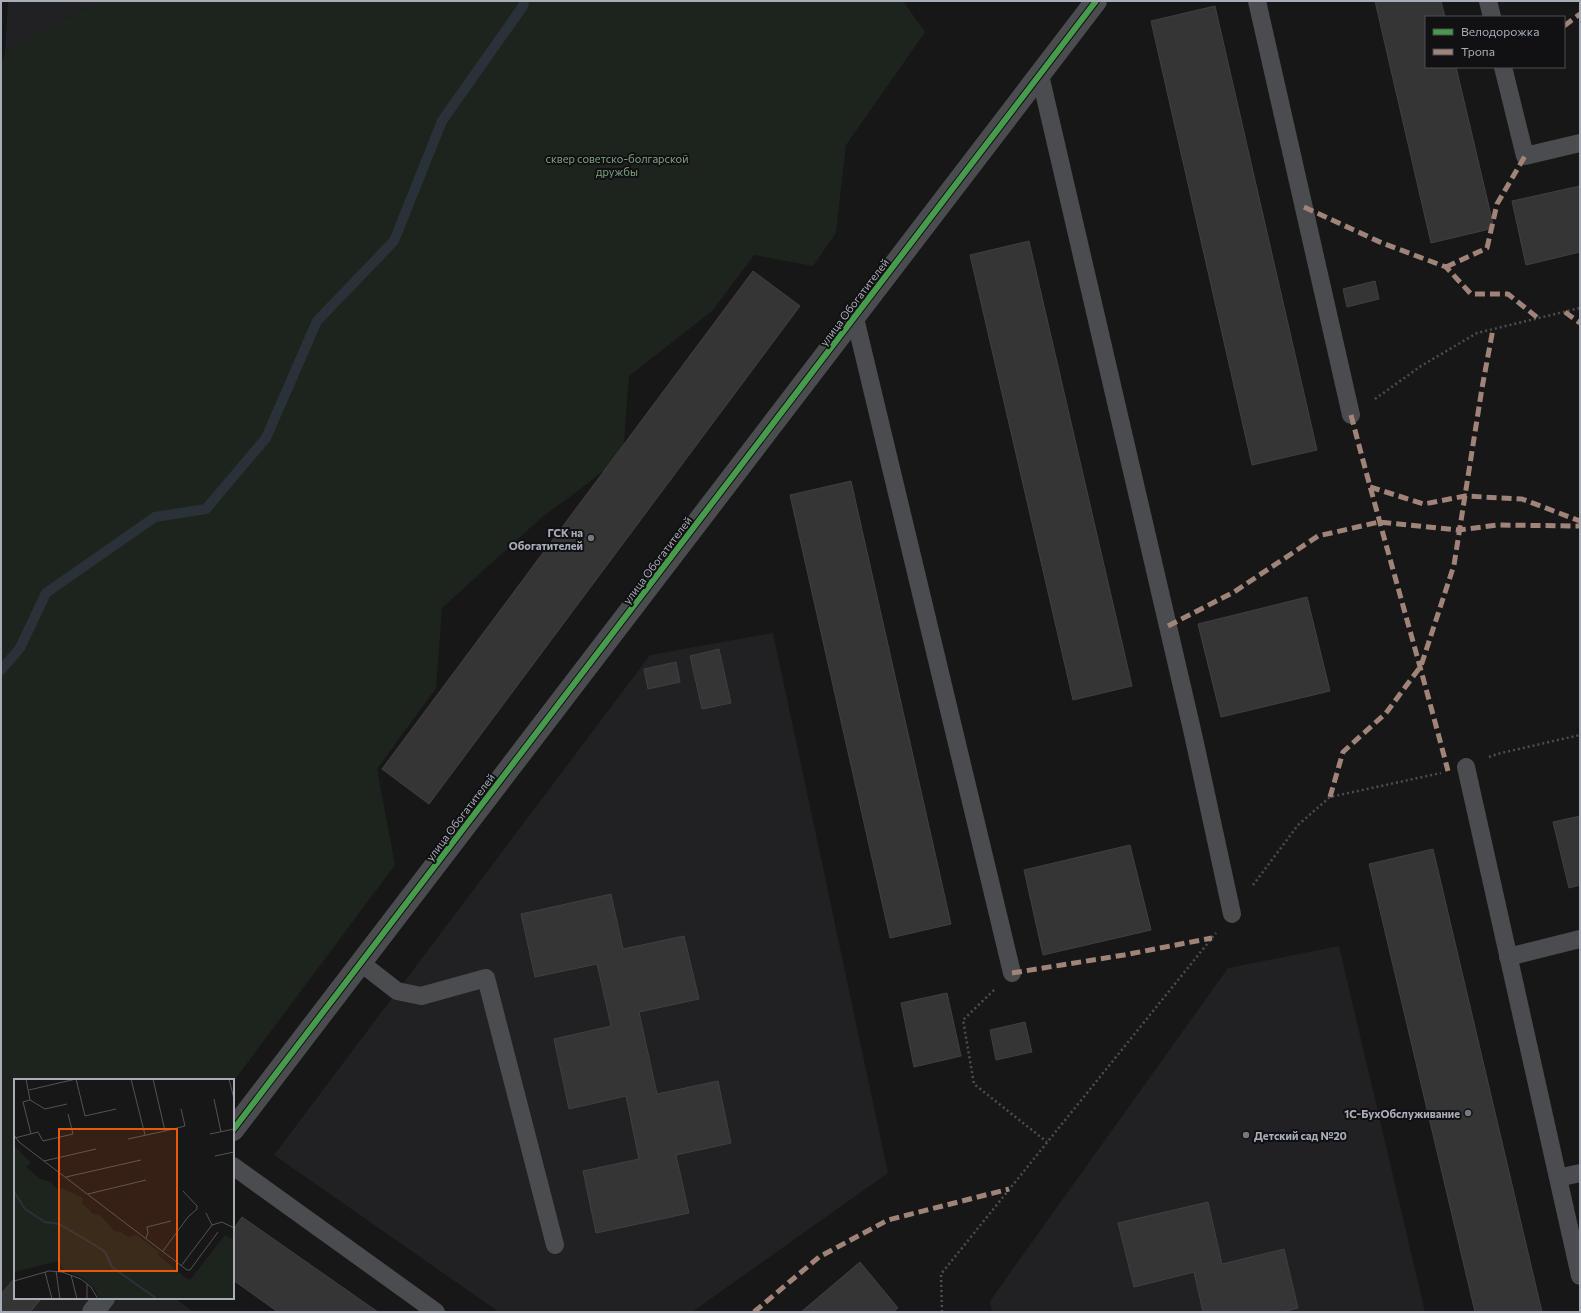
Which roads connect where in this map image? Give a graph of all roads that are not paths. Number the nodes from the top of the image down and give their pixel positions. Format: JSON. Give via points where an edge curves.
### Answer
{"nodes":[{"id":1,"x":1096,"y":1,"type":"edge"},
{"id":2,"x":1257,"y":1,"type":"edge"},
{"id":3,"x":1488,"y":1,"type":"edge"},
{"id":4,"x":1492,"y":16,"type":"edge"},
{"id":5,"x":1503,"y":68,"type":"edge"},
{"id":6,"x":1040,"y":75,"type":"junction"},
{"id":7,"x":1580,"y":143,"type":"edge"},
{"id":8,"x":855,"y":318,"type":"junction"},
{"id":9,"x":1351,"y":415,"type":"road end"},
{"id":10,"x":1466,"y":767,"type":"road end"},
{"id":11,"x":1232,"y":914,"type":"road end"},
{"id":12,"x":1580,"y":939,"type":"edge"},
{"id":13,"x":1508,"y":956,"type":"junction"},
{"id":14,"x":361,"y":963,"type":"junction"},
{"id":15,"x":1012,"y":973,"type":"road end"},
{"id":16,"x":234,"y":1129,"type":"edge"},
{"id":17,"x":234,"y":1167,"type":"edge"},
{"id":18,"x":1580,"y":1173,"type":"edge"},
{"id":19,"x":1558,"y":1178,"type":"junction"},
{"id":20,"x":555,"y":1245,"type":"dead end"},
{"id":21,"x":1580,"y":1276,"type":"edge"},
{"id":22,"x":103,"y":1299,"type":"edge"},
{"id":23,"x":93,"y":1312,"type":"edge"},
{"id":24,"x":436,"y":1312,"type":"edge"}],
"edges":[{"from":1,"to":6,"type":"street","name":"улица Обогатителей"},
{"from":2,"to":9,"type":"lane"},
{"from":3,"to":4,"type":"lane"},
{"from":5,"to":7,"type":"lane","via":[[1525,156]]},
{"from":6,"to":8,"type":"street","name":"улица Обогатителей"},
{"from":6,"to":11,"type":"lane","via":[[1193,734]]},
{"from":8,"to":14,"type":"street","name":"улица Обогатителей"},
{"from":8,"to":15,"type":"lane"},
{"from":10,"to":13,"type":"lane"},
{"from":12,"to":13,"type":"lane"},
{"from":13,"to":19,"type":"lane"},
{"from":14,"to":16,"type":"street","name":"улица Обогатителей"},
{"from":14,"to":20,"type":"lane","via":[[398,990],[421,996],[486,978]]},
{"from":17,"to":24,"type":"lane"},
{"from":18,"to":19,"type":"lane"},
{"from":19,"to":21,"type":"lane"},
{"from":22,"to":23,"type":"street"}]}
